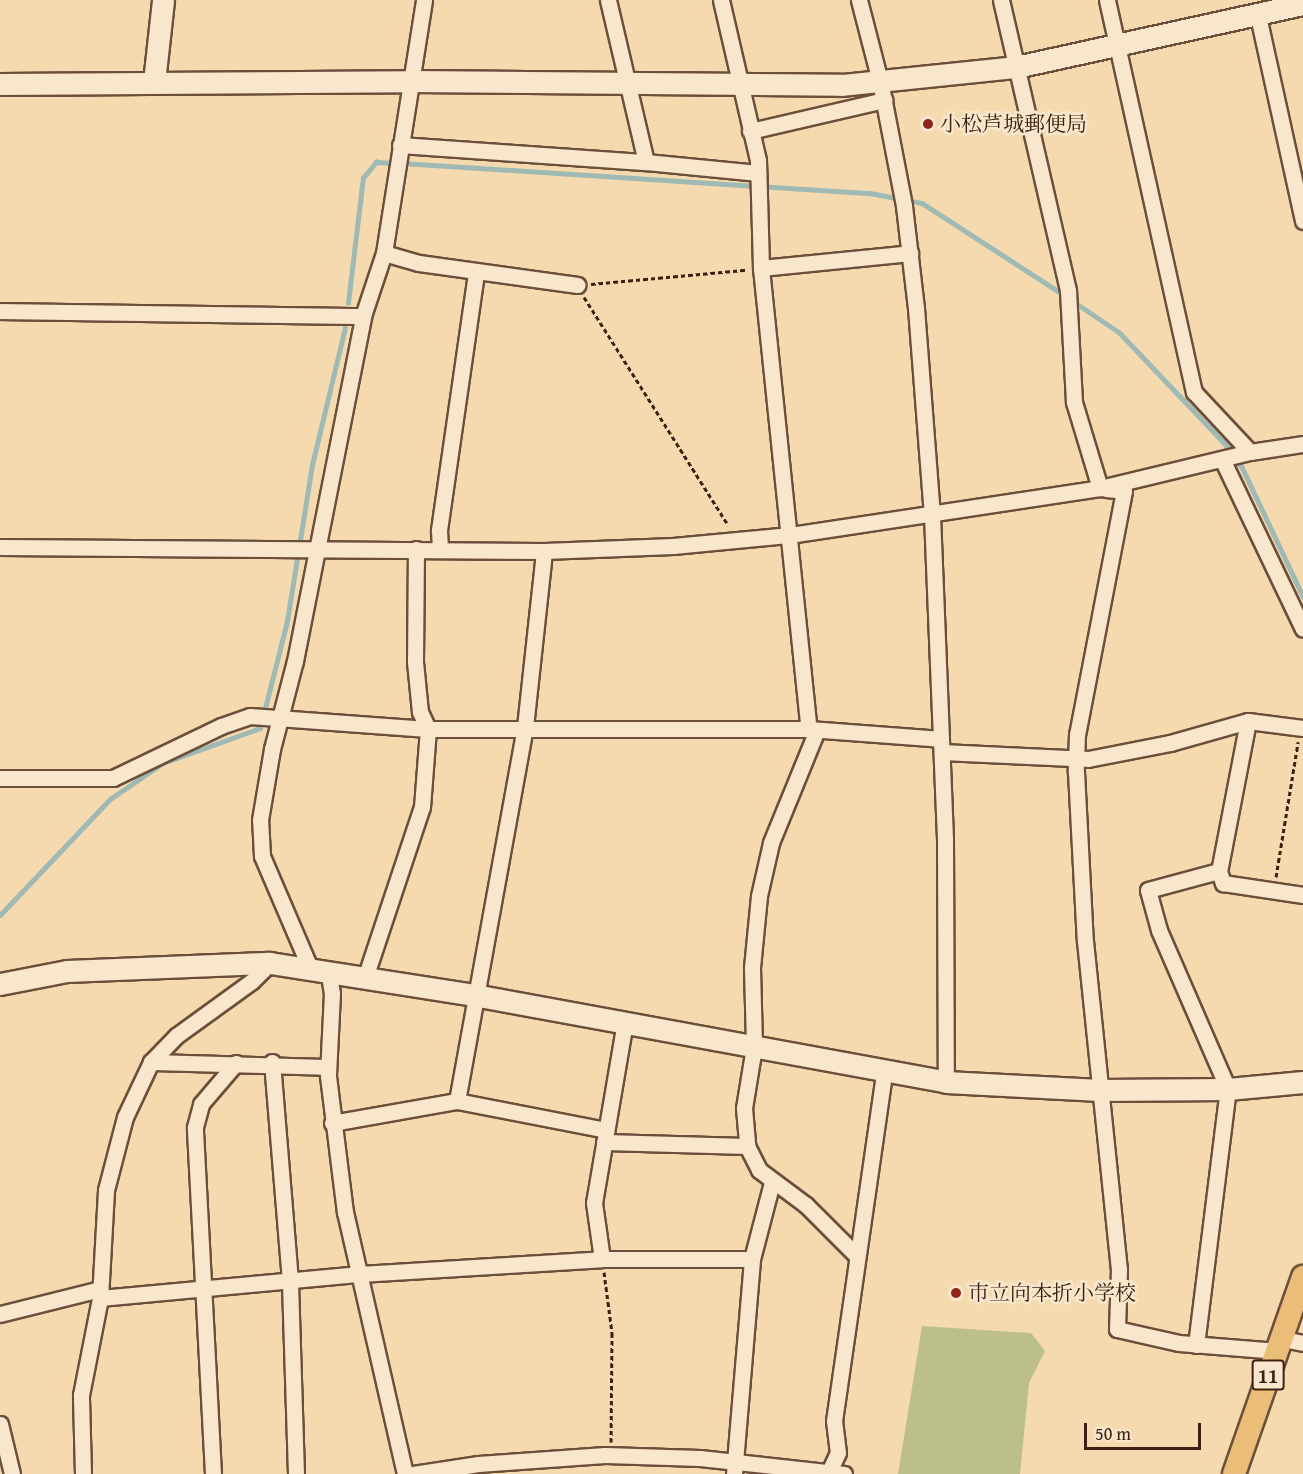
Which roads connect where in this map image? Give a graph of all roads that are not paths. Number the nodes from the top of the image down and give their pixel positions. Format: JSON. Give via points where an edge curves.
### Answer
{"nodes":[{"id":1,"x":163,"y":0,"type":"edge"},
{"id":2,"x":424,"y":0,"type":"edge"},
{"id":3,"x":608,"y":0,"type":"edge"},
{"id":4,"x":721,"y":0,"type":"edge"},
{"id":5,"x":860,"y":0,"type":"edge"},
{"id":6,"x":1001,"y":0,"type":"edge"},
{"id":7,"x":1107,"y":0,"type":"edge"},
{"id":8,"x":1303,"y":4,"type":"edge"},
{"id":9,"x":1258,"y":16,"type":"junction"},
{"id":10,"x":1117,"y":46,"type":"junction"},
{"id":11,"x":1016,"y":67,"type":"junction"},
{"id":12,"x":410,"y":81,"type":"junction"},
{"id":13,"x":154,"y":82,"type":"junction"},
{"id":14,"x":627,"y":83,"type":"junction"},
{"id":15,"x":0,"y":84,"type":"edge"},
{"id":16,"x":738,"y":84,"type":"junction"},
{"id":17,"x":882,"y":91,"type":"junction"},
{"id":18,"x":750,"y":131,"type":"junction"},
{"id":19,"x":400,"y":149,"type":"junction"},
{"id":20,"x":646,"y":162,"type":"junction"},
{"id":21,"x":757,"y":181,"type":"junction"},
{"id":22,"x":1303,"y":221,"type":"edge"},
{"id":23,"x":384,"y":253,"type":"junction"},
{"id":24,"x":910,"y":253,"type":"junction"},
{"id":25,"x":761,"y":268,"type":"junction"},
{"id":26,"x":476,"y":272,"type":"junction"},
{"id":27,"x":577,"y":285,"type":"road end"},
{"id":28,"x":0,"y":311,"type":"edge"},
{"id":29,"x":363,"y":316,"type":"junction"},
{"id":30,"x":1303,"y":444,"type":"edge"},
{"id":31,"x":1246,"y":453,"type":"junction"},
{"id":32,"x":1224,"y":458,"type":"junction"},
{"id":33,"x":1100,"y":488,"type":"junction"},
{"id":34,"x":932,"y":515,"type":"junction"},
{"id":35,"x":790,"y":535,"type":"junction"},
{"id":36,"x":0,"y":547,"type":"edge"},
{"id":37,"x":312,"y":549,"type":"junction"},
{"id":38,"x":416,"y":549,"type":"junction"},
{"id":39,"x":440,"y":549,"type":"junction"},
{"id":40,"x":544,"y":551,"type":"junction"},
{"id":41,"x":1303,"y":629,"type":"edge"},
{"id":42,"x":275,"y":720,"type":"junction"},
{"id":43,"x":1248,"y":721,"type":"junction"},
{"id":44,"x":525,"y":727,"type":"junction"},
{"id":45,"x":1302,"y":728,"type":"edge"},
{"id":46,"x":428,"y":729,"type":"junction"},
{"id":47,"x":813,"y":730,"type":"junction"},
{"id":48,"x":941,"y":745,"type":"junction"},
{"id":49,"x":1076,"y":758,"type":"junction"},
{"id":50,"x":0,"y":778,"type":"edge"},
{"id":51,"x":1219,"y":872,"type":"junction"},
{"id":52,"x":1303,"y":895,"type":"edge"},
{"id":53,"x":270,"y":963,"type":"junction"},
{"id":54,"x":320,"y":971,"type":"junction"},
{"id":55,"x":365,"y":978,"type":"junction"},
{"id":56,"x":0,"y":984,"type":"edge"},
{"id":57,"x":474,"y":995,"type":"junction"},
{"id":58,"x":625,"y":1022,"type":"junction"},
{"id":59,"x":754,"y":1047,"type":"junction"},
{"id":60,"x":151,"y":1062,"type":"junction"},
{"id":61,"x":272,"y":1062,"type":"junction"},
{"id":62,"x":236,"y":1063,"type":"junction"},
{"id":63,"x":327,"y":1067,"type":"junction"},
{"id":64,"x":884,"y":1073,"type":"junction"},
{"id":65,"x":946,"y":1082,"type":"junction"},
{"id":66,"x":1303,"y":1082,"type":"edge"},
{"id":67,"x":1228,"y":1089,"type":"junction"},
{"id":68,"x":1100,"y":1090,"type":"junction"},
{"id":69,"x":457,"y":1101,"type":"junction"},
{"id":70,"x":332,"y":1123,"type":"junction"},
{"id":71,"x":605,"y":1136,"type":"junction"},
{"id":72,"x":747,"y":1146,"type":"junction"},
{"id":73,"x":772,"y":1182,"type":"junction"},
{"id":74,"x":855,"y":1254,"type":"junction"},
{"id":75,"x":602,"y":1259,"type":"junction"},
{"id":76,"x":753,"y":1259,"type":"junction"},
{"id":77,"x":360,"y":1274,"type":"junction"},
{"id":78,"x":1303,"y":1277,"type":"edge"},
{"id":79,"x":290,"y":1283,"type":"junction"},
{"id":80,"x":204,"y":1289,"type":"junction"},
{"id":81,"x":100,"y":1294,"type":"junction"},
{"id":82,"x":0,"y":1314,"type":"edge"},
{"id":83,"x":1288,"y":1344,"type":"edge"},
{"id":84,"x":1196,"y":1345,"type":"junction"},
{"id":85,"x":0,"y":1424,"type":"edge"},
{"id":86,"x":734,"y":1468,"type":"edge"},
{"id":87,"x":828,"y":1472,"type":"edge"},
{"id":88,"x":12,"y":1474,"type":"edge"},
{"id":89,"x":83,"y":1474,"type":"edge"},
{"id":90,"x":213,"y":1474,"type":"edge"},
{"id":91,"x":296,"y":1474,"type":"edge"},
{"id":92,"x":405,"y":1474,"type":"edge"},
{"id":93,"x":413,"y":1474,"type":"edge"},
{"id":94,"x":844,"y":1474,"type":"edge"},
{"id":95,"x":1234,"y":1474,"type":"edge"}],
"edges":[{"from":1,"to":13,"type":"street"},
{"from":2,"to":12,"type":"street"},
{"from":3,"to":14,"type":"street"},
{"from":4,"to":16,"type":"street"},
{"from":5,"to":17,"type":"street"},
{"from":6,"to":11,"type":"street"},
{"from":7,"to":10,"type":"street"},
{"from":8,"to":9,"type":"street"},
{"from":9,"to":10,"type":"street"},
{"from":9,"to":22,"type":"street"},
{"from":10,"to":11,"type":"street"},
{"from":10,"to":31,"type":"street","via":[[1194,392]]},
{"from":11,"to":17,"type":"street"},
{"from":11,"to":33,"type":"street","via":[[1068,291],[1074,402]]},
{"from":12,"to":13,"type":"street"},
{"from":12,"to":14,"type":"street"},
{"from":12,"to":19,"type":"street"},
{"from":13,"to":15,"type":"street"},
{"from":14,"to":16,"type":"street"},
{"from":14,"to":20,"type":"street"},
{"from":16,"to":17,"type":"street"},
{"from":16,"to":18,"type":"street"},
{"from":17,"to":18,"type":"street"},
{"from":17,"to":24,"type":"street"},
{"from":18,"to":21,"type":"street"},
{"from":19,"to":20,"type":"street"},
{"from":19,"to":23,"type":"street"},
{"from":20,"to":21,"type":"street"},
{"from":21,"to":25,"type":"street"},
{"from":23,"to":26,"type":"street"},
{"from":23,"to":29,"type":"street"},
{"from":24,"to":25,"type":"street"},
{"from":24,"to":34,"type":"street"},
{"from":25,"to":35,"type":"street"},
{"from":26,"to":27,"type":"street"},
{"from":26,"to":39,"type":"street","via":[[439,530]]},
{"from":28,"to":29,"type":"street"},
{"from":29,"to":37,"type":"street"},
{"from":30,"to":31,"type":"street"},
{"from":31,"to":32,"type":"street"},
{"from":32,"to":33,"type":"street"},
{"from":32,"to":41,"type":"street"},
{"from":33,"to":34,"type":"street"},
{"from":33,"to":49,"type":"street","via":[[1124,491],[1077,735]]},
{"from":34,"to":35,"type":"street"},
{"from":34,"to":48,"type":"street"},
{"from":35,"to":40,"type":"street","via":[[599,551]]},
{"from":35,"to":47,"type":"street"},
{"from":36,"to":37,"type":"street"},
{"from":37,"to":38,"type":"street"},
{"from":37,"to":42,"type":"street"},
{"from":38,"to":39,"type":"street"},
{"from":38,"to":46,"type":"street","via":[[416,662],[420,712]]},
{"from":39,"to":40,"type":"street"},
{"from":40,"to":44,"type":"street"},
{"from":42,"to":46,"type":"street"},
{"from":42,"to":50,"type":"street","via":[[250,716],[221,726],[113,778]]},
{"from":42,"to":54,"type":"street","via":[[260,820],[262,856]]},
{"from":43,"to":45,"type":"street"},
{"from":43,"to":49,"type":"street","via":[[1117,755]]},
{"from":43,"to":51,"type":"street"},
{"from":44,"to":46,"type":"street"},
{"from":44,"to":47,"type":"street"},
{"from":44,"to":57,"type":"street"},
{"from":46,"to":55,"type":"street","via":[[422,807]]},
{"from":47,"to":48,"type":"street"},
{"from":47,"to":59,"type":"street","via":[[771,843],[759,896],[752,968]]},
{"from":48,"to":49,"type":"street"},
{"from":48,"to":65,"type":"street"},
{"from":49,"to":68,"type":"street","via":[[1085,941]]},
{"from":51,"to":52,"type":"street","via":[[1223,883]]},
{"from":51,"to":67,"type":"street","via":[[1148,890],[1159,930]]},
{"from":53,"to":54,"type":"street"},
{"from":53,"to":56,"type":"street","via":[[67,971]]},
{"from":53,"to":60,"type":"street","via":[[252,981],[176,1036]]},
{"from":54,"to":55,"type":"street"},
{"from":54,"to":63,"type":"street","via":[[332,993]]},
{"from":55,"to":57,"type":"street"},
{"from":57,"to":58,"type":"street"},
{"from":57,"to":69,"type":"street"},
{"from":58,"to":59,"type":"street"},
{"from":58,"to":71,"type":"street"},
{"from":59,"to":64,"type":"street"},
{"from":59,"to":72,"type":"street","via":[[744,1108]]},
{"from":60,"to":62,"type":"street"},
{"from":60,"to":81,"type":"street","via":[[125,1117],[106,1190]]},
{"from":61,"to":62,"type":"street"},
{"from":61,"to":63,"type":"street"},
{"from":61,"to":79,"type":"street"},
{"from":62,"to":80,"type":"street","via":[[201,1104],[195,1126]]},
{"from":63,"to":70,"type":"street"},
{"from":64,"to":65,"type":"street"},
{"from":64,"to":74,"type":"street"},
{"from":65,"to":68,"type":"street"},
{"from":66,"to":67,"type":"street"},
{"from":67,"to":68,"type":"street"},
{"from":67,"to":84,"type":"street"},
{"from":68,"to":84,"type":"street","via":[[1119,1269],[1118,1329]]},
{"from":69,"to":70,"type":"street"},
{"from":69,"to":71,"type":"street"},
{"from":70,"to":77,"type":"street","via":[[345,1212]]},
{"from":71,"to":72,"type":"street"},
{"from":71,"to":75,"type":"street","via":[[594,1203]]},
{"from":72,"to":73,"type":"street","via":[[759,1170]]},
{"from":73,"to":74,"type":"street","via":[[807,1205]]},
{"from":73,"to":76,"type":"street"},
{"from":74,"to":87,"type":"street","via":[[834,1421],[838,1453]]},
{"from":75,"to":76,"type":"street"},
{"from":75,"to":77,"type":"street"},
{"from":76,"to":86,"type":"street"},
{"from":77,"to":79,"type":"street"},
{"from":77,"to":92,"type":"street"},
{"from":78,"to":83,"type":"main road","number":"11"},
{"from":79,"to":80,"type":"street"},
{"from":79,"to":91,"type":"street"},
{"from":80,"to":81,"type":"street"},
{"from":80,"to":90,"type":"street"},
{"from":81,"to":82,"type":"street"},
{"from":81,"to":89,"type":"street","via":[[81,1395]]},
{"from":83,"to":84,"type":"street"},
{"from":83,"to":95,"type":"main road","number":"11","via":[[1260,1392]]},
{"from":85,"to":88,"type":"street"},
{"from":86,"to":87,"type":"street"},
{"from":86,"to":93,"type":"street","via":[[611,1455],[478,1464]]},
{"from":87,"to":94,"type":"street"}]}
